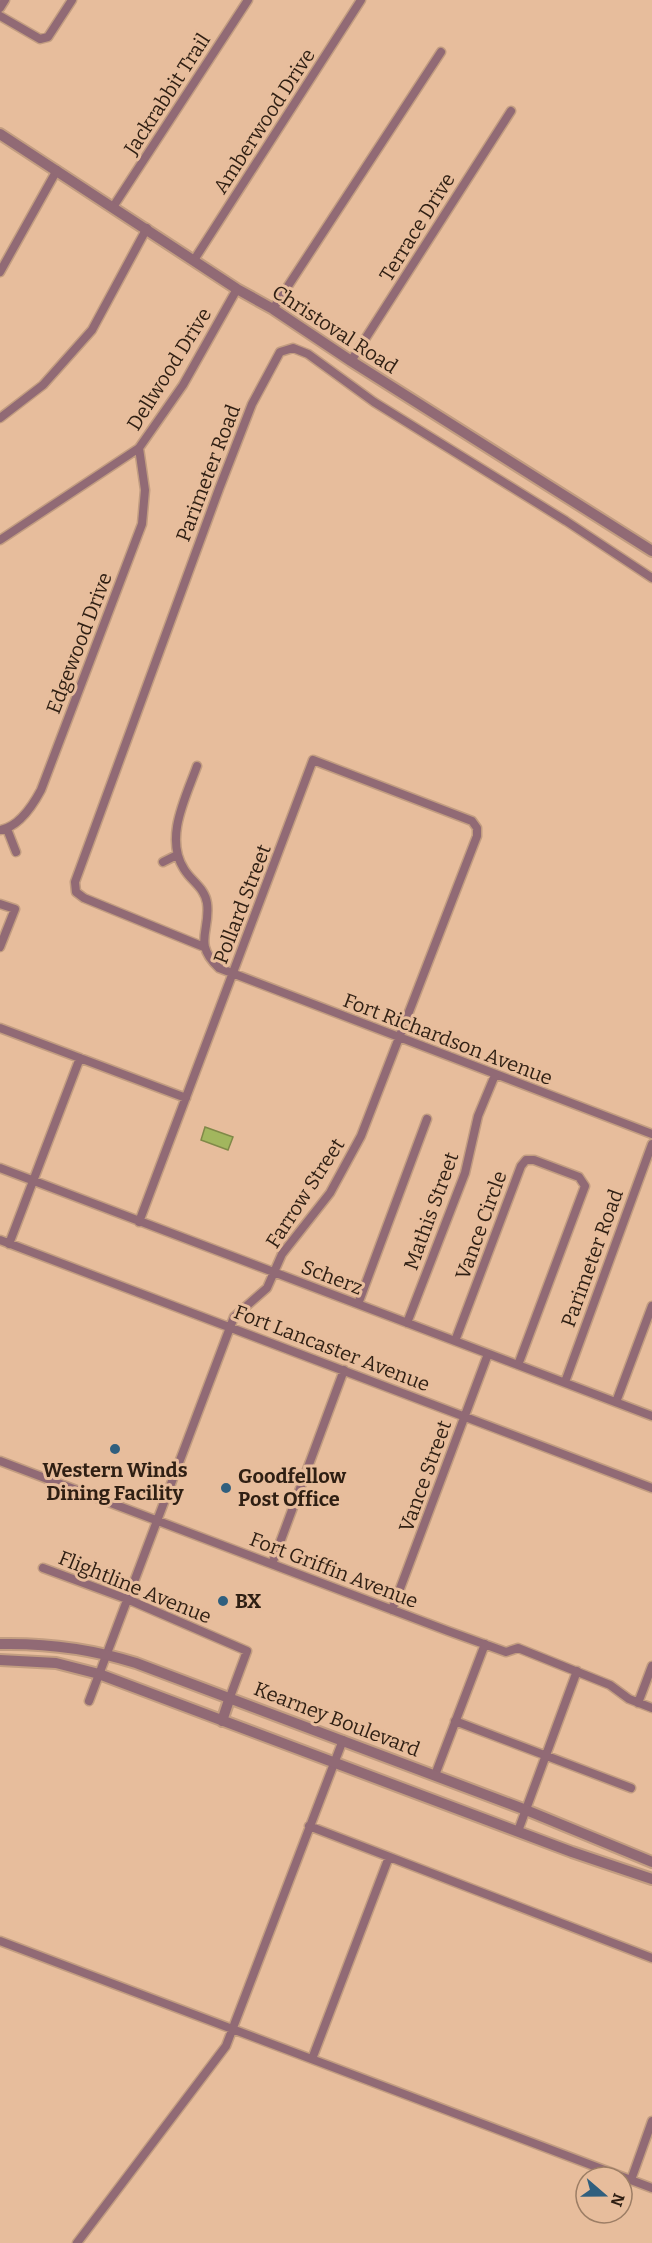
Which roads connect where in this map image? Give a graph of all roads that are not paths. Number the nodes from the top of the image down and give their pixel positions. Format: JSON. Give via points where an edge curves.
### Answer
{"nodes":[{"id":1,"x":5,"y":0,"type":"edge"},
{"id":2,"x":72,"y":0,"type":"edge"},
{"id":3,"x":248,"y":0,"type":"edge"},
{"id":4,"x":361,"y":0,"type":"edge"},
{"id":5,"x":0,"y":8,"type":"edge"},
{"id":6,"x":0,"y":16,"type":"edge"},
{"id":7,"x":441,"y":52,"type":"dead end"},
{"id":8,"x":511,"y":111,"type":"dead end"},
{"id":9,"x":0,"y":134,"type":"edge"},
{"id":10,"x":57,"y":170,"type":"junction"},
{"id":11,"x":113,"y":207,"type":"junction"},
{"id":12,"x":147,"y":228,"type":"junction"},
{"id":13,"x":194,"y":260,"type":"junction"},
{"id":14,"x":0,"y":272,"type":"edge"},
{"id":15,"x":237,"y":289,"type":"junction"},
{"id":16,"x":273,"y":309,"type":"junction"},
{"id":17,"x":351,"y":361,"type":"junction"},
{"id":18,"x":0,"y":418,"type":"edge"},
{"id":19,"x":139,"y":448,"type":"junction"},
{"id":20,"x":0,"y":540,"type":"edge"},
{"id":21,"x":652,"y":551,"type":"edge"},
{"id":22,"x":652,"y":578,"type":"edge"},
{"id":23,"x":197,"y":766,"type":"dead end"},
{"id":24,"x":475,"y":824,"type":"joint"},
{"id":25,"x":4,"y":829,"type":"edge"},
{"id":26,"x":16,"y":852,"type":"dead end"},
{"id":27,"x":177,"y":855,"type":"junction"},
{"id":28,"x":163,"y":862,"type":"dead end"},
{"id":29,"x":0,"y":904,"type":"edge"},
{"id":30,"x":0,"y":947,"type":"edge"},
{"id":31,"x":204,"y":947,"type":"junction"},
{"id":32,"x":232,"y":975,"type":"junction"},
{"id":33,"x":0,"y":1028,"type":"edge"},
{"id":34,"x":399,"y":1038,"type":"junction"},
{"id":35,"x":80,"y":1058,"type":"junction"},
{"id":36,"x":495,"y":1075,"type":"junction"},
{"id":37,"x":186,"y":1098,"type":"junction"},
{"id":38,"x":427,"y":1119,"type":"dead end"},
{"id":39,"x":652,"y":1134,"type":"edge"},
{"id":40,"x":652,"y":1144,"type":"edge"},
{"id":41,"x":0,"y":1168,"type":"edge"},
{"id":42,"x":33,"y":1181,"type":"junction"},
{"id":43,"x":139,"y":1222,"type":"junction"},
{"id":44,"x":4,"y":1242,"type":"edge"},
{"id":45,"x":274,"y":1273,"type":"junction"},
{"id":46,"x":358,"y":1304,"type":"junction"},
{"id":47,"x":652,"y":1306,"type":"edge"},
{"id":48,"x":407,"y":1323,"type":"junction"},
{"id":49,"x":230,"y":1328,"type":"junction"},
{"id":50,"x":455,"y":1341,"type":"junction"},
{"id":51,"x":488,"y":1354,"type":"junction"},
{"id":52,"x":518,"y":1365,"type":"junction"},
{"id":53,"x":344,"y":1370,"type":"junction"},
{"id":54,"x":565,"y":1382,"type":"junction"},
{"id":55,"x":616,"y":1402,"type":"junction"},
{"id":56,"x":465,"y":1416,"type":"junction"},
{"id":57,"x":652,"y":1416,"type":"edge"},
{"id":58,"x":0,"y":1461,"type":"edge"},
{"id":59,"x":652,"y":1488,"type":"edge"},
{"id":60,"x":156,"y":1522,"type":"junction"},
{"id":61,"x":272,"y":1564,"type":"junction"},
{"id":62,"x":43,"y":1568,"type":"dead end"},
{"id":63,"x":127,"y":1599,"type":"junction"},
{"id":64,"x":392,"y":1610,"type":"junction"},
{"id":65,"x":0,"y":1644,"type":"edge"},
{"id":66,"x":484,"y":1644,"type":"junction"},
{"id":67,"x":106,"y":1654,"type":"junction"},
{"id":68,"x":0,"y":1659,"type":"edge"},
{"id":69,"x":652,"y":1666,"type":"edge"},
{"id":70,"x":577,"y":1671,"type":"junction"},
{"id":71,"x":99,"y":1674,"type":"junction"},
{"id":72,"x":230,"y":1697,"type":"junction"},
{"id":73,"x":89,"y":1701,"type":"dead end"},
{"id":74,"x":638,"y":1703,"type":"junction"},
{"id":75,"x":652,"y":1708,"type":"edge"},
{"id":76,"x":222,"y":1721,"type":"junction"},
{"id":77,"x":455,"y":1721,"type":"junction"},
{"id":78,"x":343,"y":1740,"type":"junction"},
{"id":79,"x":546,"y":1756,"type":"junction"},
{"id":80,"x":334,"y":1763,"type":"junction"},
{"id":81,"x":435,"y":1775,"type":"junction"},
{"id":82,"x":631,"y":1788,"type":"dead end"},
{"id":83,"x":526,"y":1810,"type":"junction"},
{"id":84,"x":309,"y":1826,"type":"junction"},
{"id":85,"x":518,"y":1832,"type":"junction"},
{"id":86,"x":389,"y":1857,"type":"junction"},
{"id":87,"x":652,"y":1862,"type":"edge"},
{"id":88,"x":652,"y":1879,"type":"edge"},
{"id":89,"x":0,"y":1941,"type":"edge"},
{"id":90,"x":652,"y":1958,"type":"edge"},
{"id":91,"x":232,"y":2029,"type":"junction"},
{"id":92,"x":312,"y":2059,"type":"junction"},
{"id":93,"x":652,"y":2121,"type":"edge"},
{"id":94,"x":591,"y":2165,"type":"edge"},
{"id":95,"x":634,"y":2172,"type":"edge"},
{"id":96,"x":634,"y":2181,"type":"edge"},
{"id":97,"x":652,"y":2188,"type":"edge"},
{"id":98,"x":78,"y":2243,"type":"edge"}],
"edges":[{"from":1,"to":5,"type":"street"},
{"from":2,"to":6,"type":"street","via":[[48,37],[40,39]]},
{"from":3,"to":11,"type":"street","name":"Jackrabbit Trail"},
{"from":4,"to":13,"type":"street","name":"Amberwood Drive"},
{"from":7,"to":16,"type":"street"},
{"from":8,"to":17,"type":"street","name":"Terrace Drive"},
{"from":9,"to":10,"type":"street","name":"Christoval Road"},
{"from":10,"to":11,"type":"street","name":"Christoval Road"},
{"from":10,"to":14,"type":"street"},
{"from":11,"to":12,"type":"street","name":"Christoval Road"},
{"from":12,"to":13,"type":"street","name":"Christoval Road"},
{"from":12,"to":18,"type":"street","via":[[92,330],[43,385]]},
{"from":13,"to":15,"type":"street","name":"Christoval Road"},
{"from":15,"to":16,"type":"street","name":"Christoval Road"},
{"from":15,"to":19,"type":"street","name":"Dellwood Drive","via":[[183,385]]},
{"from":16,"to":17,"type":"street","name":"Christoval Road"},
{"from":17,"to":21,"type":"street","name":"Christoval Road"},
{"from":19,"to":20,"type":"street","name":"Dellwood Drive"},
{"from":19,"to":25,"type":"street","name":"Edgewood Drive","via":[[144,490],[142,524],[41,790],[32,808]]},
{"from":22,"to":31,"type":"street","name":"Parimeter Road","via":[[374,402],[316,358],[293,348],[280,352],[252,405],[219,489],[75,882],[76,892],[84,898]]},
{"from":23,"to":27,"type":"street","via":[[179,817]]},
{"from":24,"to":32,"type":"street","name":"Pollard Street","via":[[313,760]]},
{"from":24,"to":34,"type":"street","name":"Farrow Street","via":[[477,836]]},
{"from":25,"to":26,"type":"street"},
{"from":27,"to":28,"type":"street"},
{"from":27,"to":31,"type":"street","via":[[206,899]]},
{"from":29,"to":30,"type":"street","via":[[15,909]]},
{"from":31,"to":32,"type":"street","name":"Fort Richardson Avenue","via":[[214,964]]},
{"from":32,"to":34,"type":"street","name":"Fort Richardson Avenue"},
{"from":32,"to":37,"type":"street","name":"Pollard Street"},
{"from":33,"to":35,"type":"street"},
{"from":34,"to":36,"type":"street","name":"Fort Richardson Avenue"},
{"from":34,"to":45,"type":"street","name":"Farrow Street","via":[[352,1155],[318,1210],[282,1254]]},
{"from":35,"to":37,"type":"street"},
{"from":35,"to":42,"type":"street"},
{"from":36,"to":39,"type":"street","name":"Fort Richardson Avenue"},
{"from":36,"to":48,"type":"street","name":"Mathis Street","via":[[478,1116],[465,1173]]},
{"from":37,"to":43,"type":"street","name":"Pollard Street"},
{"from":38,"to":46,"type":"street"},
{"from":40,"to":54,"type":"street","name":"Parimeter Road"},
{"from":41,"to":42,"type":"street","name":"Scherz"},
{"from":42,"to":43,"type":"street","name":"Scherz"},
{"from":42,"to":44,"type":"street"},
{"from":43,"to":45,"type":"street","name":"Scherz"},
{"from":44,"to":49,"type":"street","name":"Fort Lancaster Avenue"},
{"from":45,"to":46,"type":"street","name":"Scherz"},
{"from":45,"to":49,"type":"street","name":"Farrow Street","via":[[263,1293],[238,1312]]},
{"from":46,"to":48,"type":"street","name":"Scherz"},
{"from":47,"to":55,"type":"street"},
{"from":48,"to":50,"type":"street","name":"Scherz"},
{"from":49,"to":53,"type":"street","name":"Fort Lancaster Avenue"},
{"from":49,"to":60,"type":"street","name":"Farrow Street"},
{"from":50,"to":51,"type":"street","name":"Scherz"},
{"from":50,"to":52,"type":"street","name":"Vance Circle","via":[[521,1166],[526,1160],[534,1160],[579,1178],[585,1186]]},
{"from":51,"to":52,"type":"street","name":"Scherz"},
{"from":51,"to":56,"type":"street","name":"Vance Street"},
{"from":52,"to":54,"type":"street","name":"Scherz"},
{"from":53,"to":56,"type":"street","name":"Fort Lancaster Avenue"},
{"from":53,"to":61,"type":"street"},
{"from":54,"to":55,"type":"street","name":"Scherz"},
{"from":55,"to":57,"type":"street","name":"Scherz"},
{"from":56,"to":59,"type":"street","name":"Fort Lancaster Avenue"},
{"from":56,"to":64,"type":"street","name":"Vance Street"},
{"from":58,"to":60,"type":"street","name":"Fort Griffin Avenue"},
{"from":60,"to":61,"type":"street","name":"Fort Griffin Avenue"},
{"from":60,"to":63,"type":"street","name":"Farrow Street"},
{"from":61,"to":64,"type":"street","name":"Fort Griffin Avenue"},
{"from":62,"to":63,"type":"street","name":"Flightline Avenue"},
{"from":63,"to":67,"type":"street","name":"Farrow Street"},
{"from":63,"to":72,"type":"street","name":"Flightline Avenue","via":[[247,1651]]},
{"from":64,"to":66,"type":"street","name":"Fort Griffin Avenue"},
{"from":65,"to":67,"type":"street","name":"Kearney Boulevard","via":[[44,1645]]},
{"from":66,"to":70,"type":"street","name":"Fort Griffin Avenue","via":[[506,1652],[518,1648]]},
{"from":66,"to":77,"type":"street"},
{"from":67,"to":71,"type":"street","name":"Farrow Street"},
{"from":67,"to":72,"type":"street","name":"Kearney Boulevard"},
{"from":68,"to":71,"type":"street","via":[[56,1663]]},
{"from":69,"to":74,"type":"street"},
{"from":70,"to":74,"type":"street","name":"Fort Griffin Avenue"},
{"from":70,"to":79,"type":"street"},
{"from":71,"to":73,"type":"street","name":"Farrow Street"},
{"from":71,"to":76,"type":"street"},
{"from":72,"to":76,"type":"street"},
{"from":72,"to":78,"type":"street","name":"Kearney Boulevard"},
{"from":74,"to":75,"type":"street","name":"Fort Griffin Avenue"},
{"from":76,"to":80,"type":"street"},
{"from":77,"to":79,"type":"street"},
{"from":77,"to":81,"type":"street"},
{"from":78,"to":80,"type":"street"},
{"from":78,"to":81,"type":"street","name":"Kearney Boulevard"},
{"from":79,"to":82,"type":"street"},
{"from":79,"to":83,"type":"street"},
{"from":80,"to":84,"type":"street"},
{"from":80,"to":85,"type":"street"},
{"from":81,"to":83,"type":"street","name":"Kearney Boulevard"},
{"from":83,"to":85,"type":"street"},
{"from":83,"to":87,"type":"street","name":"Kearney Boulevard"},
{"from":84,"to":86,"type":"street"},
{"from":84,"to":91,"type":"street"},
{"from":85,"to":88,"type":"street"},
{"from":86,"to":90,"type":"street"},
{"from":86,"to":92,"type":"street"},
{"from":89,"to":91,"type":"street"},
{"from":91,"to":92,"type":"street"},
{"from":91,"to":98,"type":"street","via":[[222,2052]]},
{"from":92,"to":94,"type":"street"},
{"from":93,"to":95,"type":"street"},
{"from":96,"to":97,"type":"street"}]}
